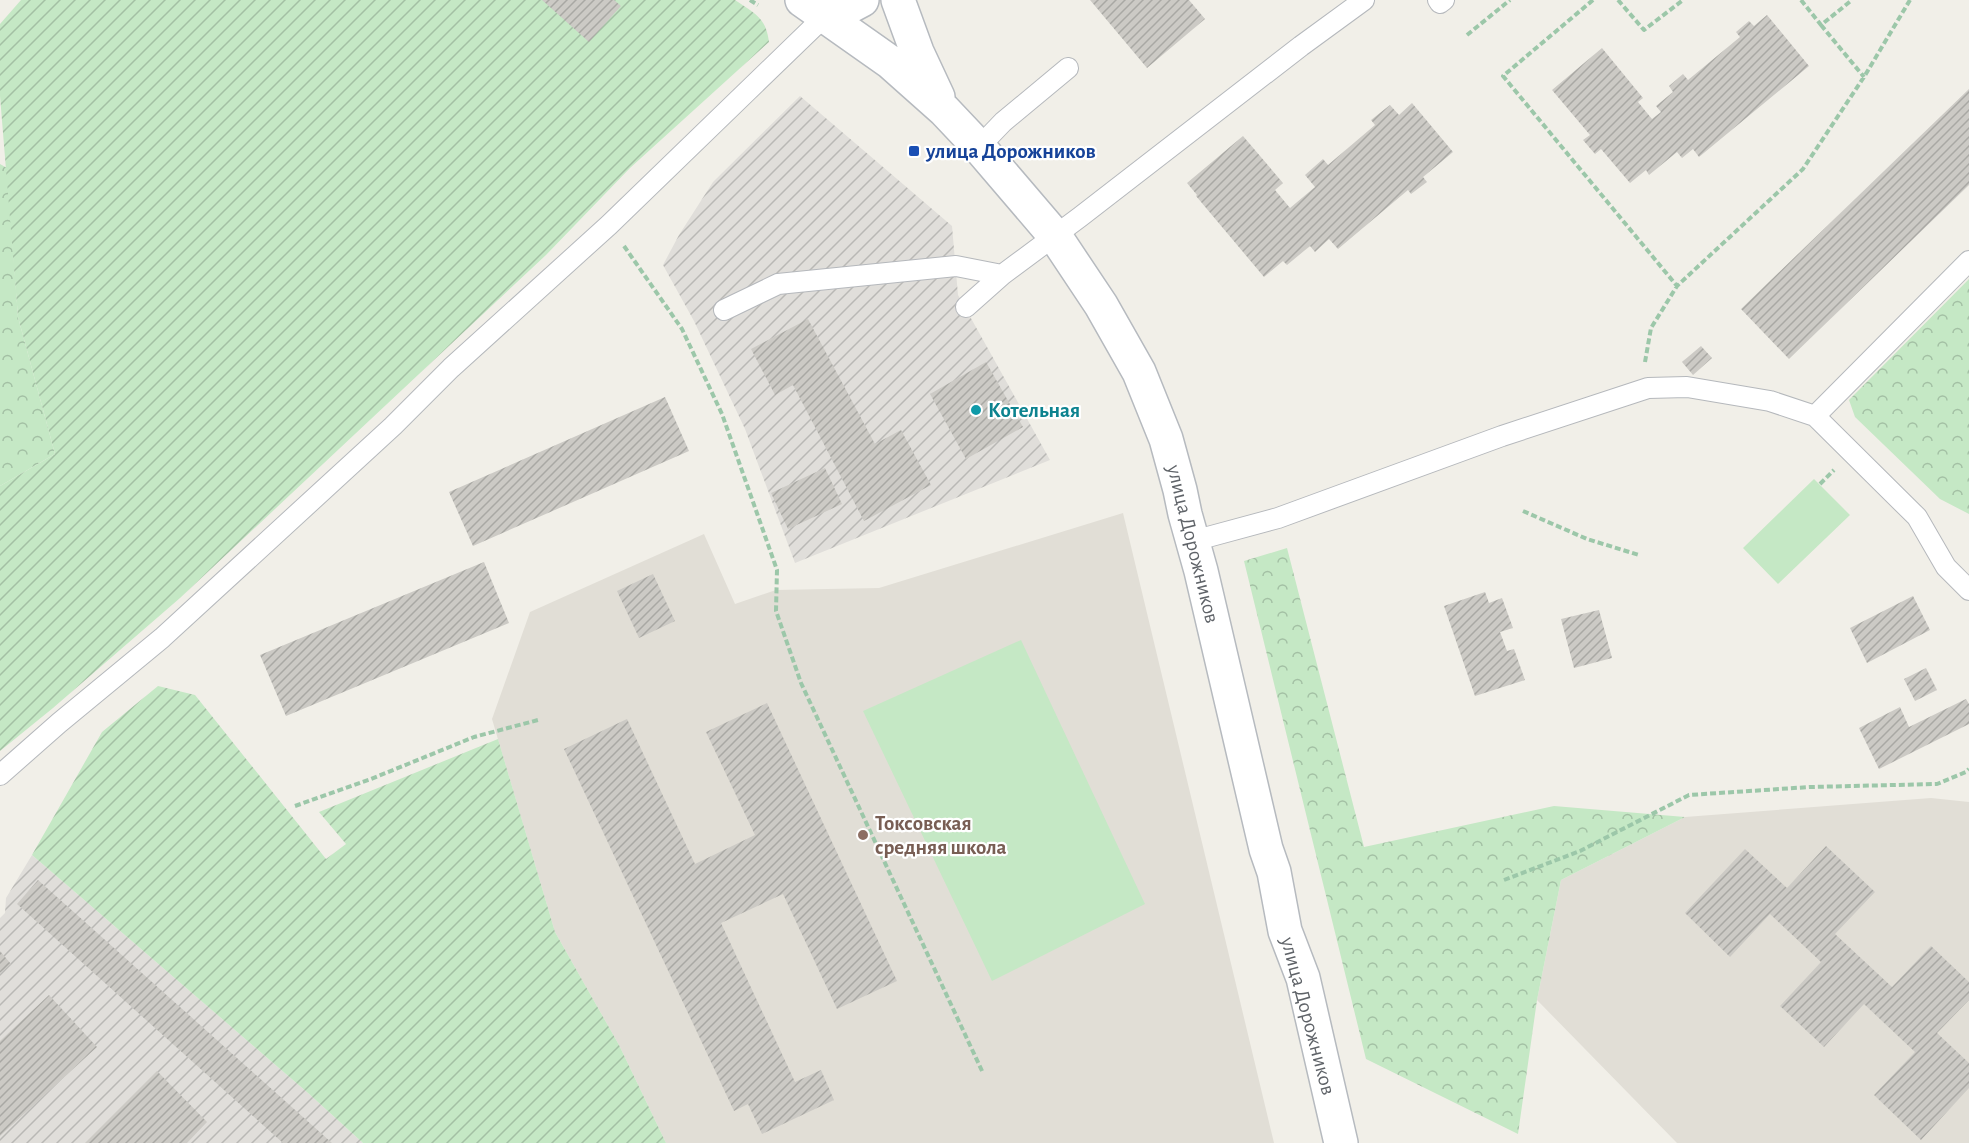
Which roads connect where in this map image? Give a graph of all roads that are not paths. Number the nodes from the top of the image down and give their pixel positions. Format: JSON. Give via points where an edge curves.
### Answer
{"nodes":[{"id":1,"x":862,"y":0,"type":"edge"},
{"id":2,"x":898,"y":0,"type":"edge"},
{"id":3,"x":1364,"y":0,"type":"edge"},
{"id":4,"x":1438,"y":0,"type":"edge"},
{"id":5,"x":1444,"y":0,"type":"edge"},
{"id":6,"x":814,"y":8,"type":"edge"},
{"id":7,"x":1068,"y":68,"type":"dead end"},
{"id":8,"x":944,"y":110,"type":"junction"},
{"id":9,"x":979,"y":147,"type":"junction"},
{"id":10,"x":1055,"y":236,"type":"junction"},
{"id":11,"x":1969,"y":261,"type":"edge"},
{"id":12,"x":1002,"y":275,"type":"junction"},
{"id":13,"x":966,"y":307,"type":"dead end"},
{"id":14,"x":724,"y":310,"type":"dead end"},
{"id":15,"x":1815,"y":416,"type":"junction"},
{"id":16,"x":1193,"y":541,"type":"junction"},
{"id":17,"x":1969,"y":590,"type":"edge"},
{"id":18,"x":0,"y":775,"type":"edge"},
{"id":19,"x":1341,"y":1143,"type":"edge"}],
"edges":[{"from":1,"to":6,"type":"main road","via":[[847,8]]},
{"from":2,"to":8,"type":"main road"},
{"from":3,"to":10,"type":"lane"},
{"from":4,"to":5,"type":"lane"},
{"from":6,"to":8,"type":"main road","name":"улица Дорожников","via":[[890,62]]},
{"from":6,"to":18,"type":"lane","via":[[609,225],[162,638]]},
{"from":7,"to":9,"type":"lane"},
{"from":8,"to":9,"type":"main road","name":"улица Дорожников"},
{"from":9,"to":10,"type":"main road","name":"улица Дорожников"},
{"from":10,"to":12,"type":"lane"},
{"from":10,"to":16,"type":"main road","name":"улица Дорожников","via":[[1139,372],[1166,439]]},
{"from":11,"to":15,"type":"lane"},
{"from":12,"to":13,"type":"lane"},
{"from":12,"to":14,"type":"lane","via":[[956,266],[778,284]]},
{"from":15,"to":16,"type":"lane","via":[[1770,401],[1706,390],[1648,388],[1502,436],[1278,518]]},
{"from":15,"to":17,"type":"lane","via":[[1917,517],[1946,567]]},
{"from":16,"to":19,"type":"main road","name":"улица Дорожников","via":[[1285,931],[1303,978]]}]}
